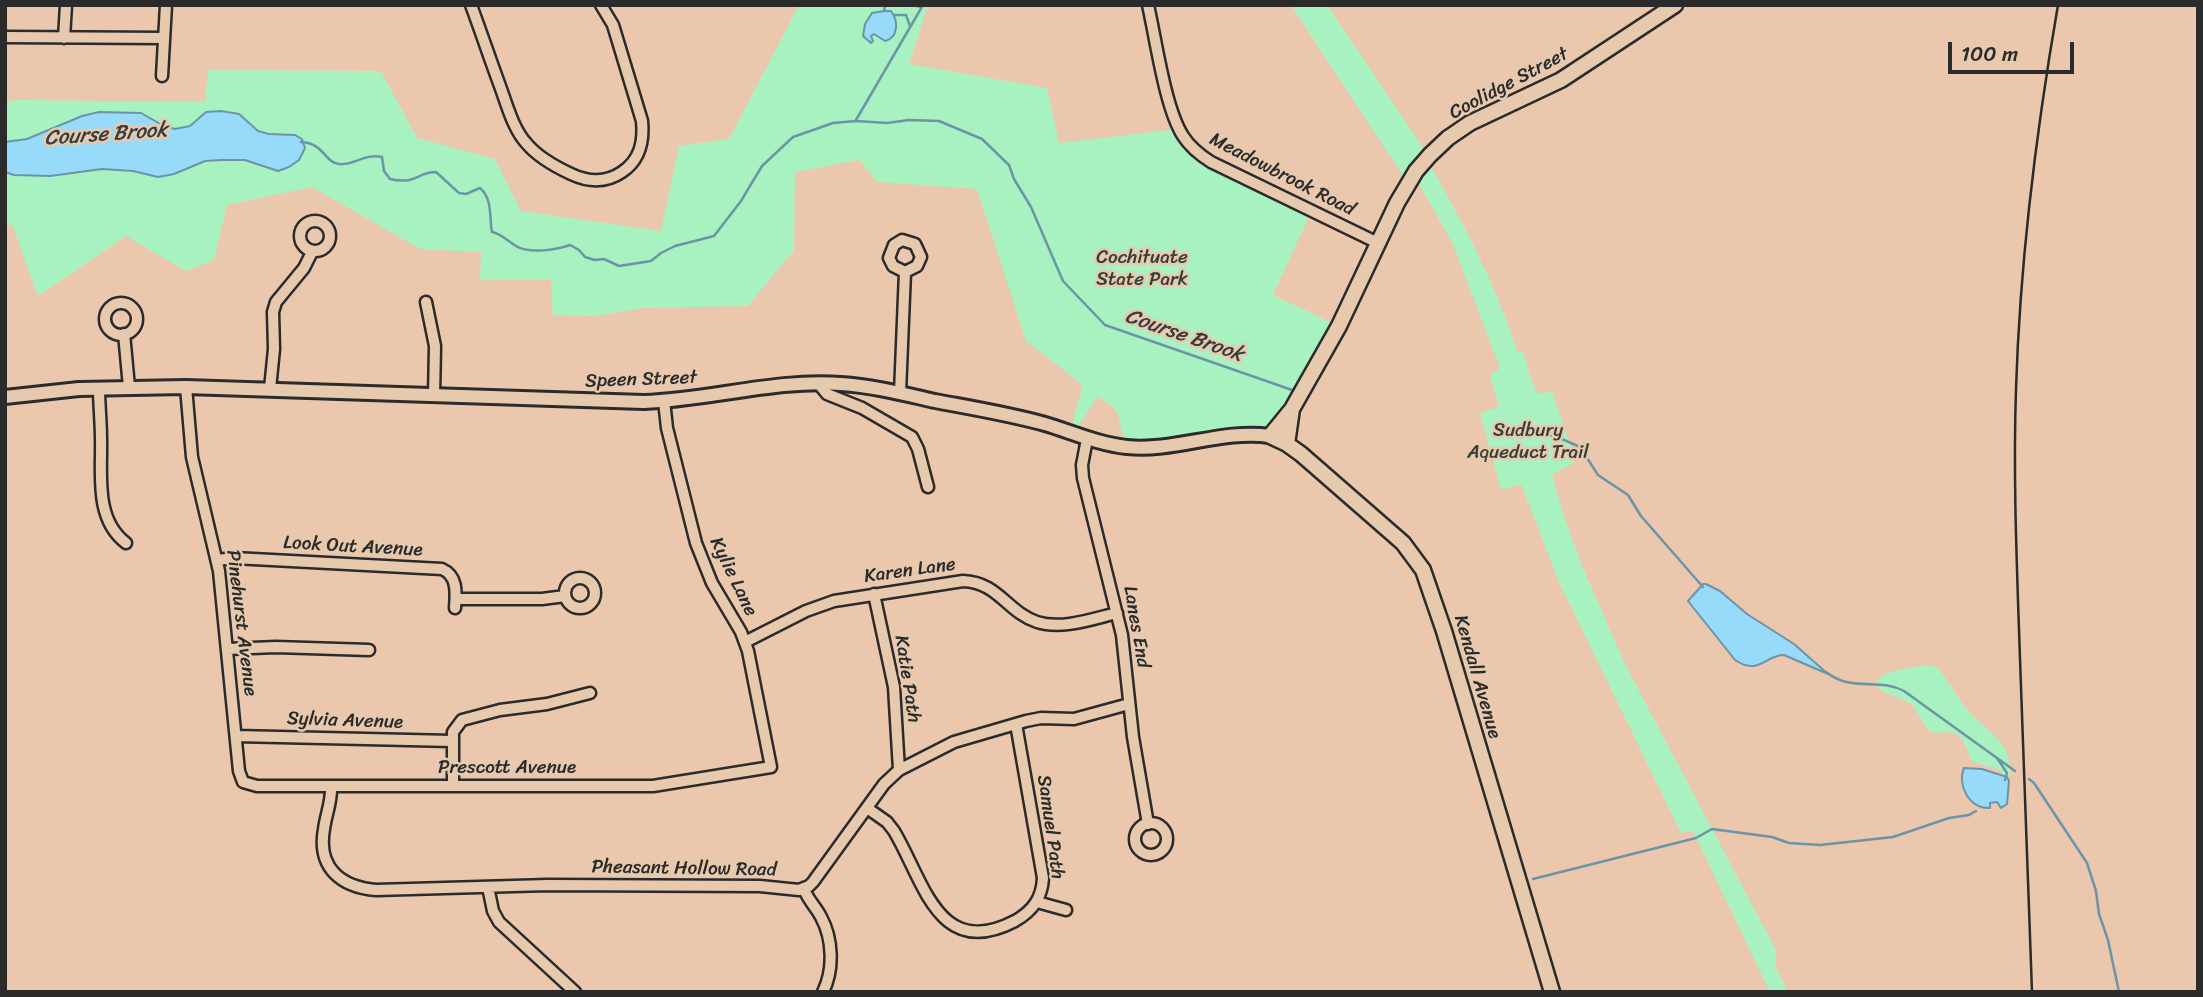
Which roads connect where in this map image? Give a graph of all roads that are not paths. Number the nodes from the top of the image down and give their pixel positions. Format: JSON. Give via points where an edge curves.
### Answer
{"nodes":[{"id":1,"x":66,"y":5,"type":"edge"},
{"id":2,"x":166,"y":5,"type":"edge"},
{"id":3,"x":471,"y":5,"type":"edge"},
{"id":4,"x":601,"y":5,"type":"edge"},
{"id":5,"x":1148,"y":5,"type":"edge"},
{"id":6,"x":1675,"y":5,"type":"edge"},
{"id":7,"x":5,"y":37,"type":"edge"},
{"id":8,"x":64,"y":38,"type":"junction"},
{"id":9,"x":164,"y":38,"type":"junction"},
{"id":10,"x":162,"y":76,"type":"dead end"},
{"id":11,"x":1378,"y":243,"type":"junction"},
{"id":12,"x":312,"y":252,"type":"dead end"},
{"id":13,"x":905,"y":272,"type":"dead end"},
{"id":14,"x":426,"y":302,"type":"dead end"},
{"id":15,"x":124,"y":334,"type":"dead end"},
{"id":16,"x":818,"y":383,"type":"junction"},
{"id":17,"x":129,"y":387,"type":"junction"},
{"id":18,"x":186,"y":387,"type":"junction"},
{"id":19,"x":99,"y":388,"type":"junction"},
{"id":20,"x":270,"y":389,"type":"junction"},
{"id":21,"x":900,"y":393,"type":"junction"},
{"id":22,"x":434,"y":396,"type":"junction"},
{"id":23,"x":5,"y":397,"type":"edge"},
{"id":24,"x":664,"y":401,"type":"junction"},
{"id":25,"x":1292,"y":409,"type":"junction"},
{"id":26,"x":1270,"y":436,"type":"junction"},
{"id":27,"x":1087,"y":439,"type":"junction"},
{"id":28,"x":1287,"y":444,"type":"junction"},
{"id":29,"x":928,"y":487,"type":"dead end"},
{"id":30,"x":126,"y":543,"type":"dead end"},
{"id":31,"x":217,"y":560,"type":"junction"},
{"id":32,"x":874,"y":594,"type":"junction"},
{"id":33,"x":565,"y":596,"type":"dead end"},
{"id":34,"x":1117,"y":613,"type":"junction"},
{"id":35,"x":745,"y":642,"type":"junction"},
{"id":36,"x":228,"y":649,"type":"junction"},
{"id":37,"x":369,"y":650,"type":"dead end"},
{"id":38,"x":590,"y":693,"type":"dead end"},
{"id":39,"x":1129,"y":704,"type":"junction"},
{"id":40,"x":1016,"y":724,"type":"junction"},
{"id":41,"x":236,"y":736,"type":"junction"},
{"id":42,"x":453,"y":736,"type":"junction"},
{"id":43,"x":771,"y":767,"type":"joint"},
{"id":44,"x":899,"y":770,"type":"junction"},
{"id":45,"x":243,"y":782,"type":"joint"},
{"id":46,"x":453,"y":785,"type":"junction"},
{"id":47,"x":331,"y":786,"type":"junction"},
{"id":48,"x":867,"y":808,"type":"junction"},
{"id":49,"x":1147,"y":824,"type":"dead end"},
{"id":50,"x":488,"y":887,"type":"junction"},
{"id":51,"x":804,"y":888,"type":"junction"},
{"id":52,"x":1037,"y":902,"type":"junction"},
{"id":53,"x":1066,"y":910,"type":"dead end"},
{"id":54,"x":575,"y":992,"type":"edge"},
{"id":55,"x":823,"y":992,"type":"edge"},
{"id":56,"x":1552,"y":992,"type":"edge"}],
"edges":[{"from":1,"to":8,"type":"street"},
{"from":2,"to":9,"type":"street"},
{"from":3,"to":4,"type":"street","via":[[526,143],[586,180],[610,179],[631,166],[642,145],[642,121],[613,24]]},
{"from":5,"to":11,"type":"street","name":"Meadowbrook Road","via":[[1174,118],[1192,147],[1211,162]]},
{"from":6,"to":11,"type":"main road","name":"Coolidge Street","via":[[1561,80],[1488,113],[1448,138],[1413,176]]},
{"from":7,"to":8,"type":"street"},
{"from":8,"to":9,"type":"street"},
{"from":9,"to":10,"type":"street"},
{"from":11,"to":25,"type":"main road","name":"Coolidge Street","via":[[1339,326]]},
{"from":12,"to":20,"type":"street","via":[[276,302]]},
{"from":13,"to":21,"type":"street"},
{"from":14,"to":22,"type":"street","via":[[435,346]]},
{"from":15,"to":17,"type":"street"},
{"from":16,"to":21,"type":"street","name":"Speen Street"},
{"from":16,"to":24,"type":"street","name":"Speen Street"},
{"from":16,"to":29,"type":"street","via":[[827,394],[912,437]]},
{"from":17,"to":18,"type":"street","name":"Speen Street"},
{"from":17,"to":19,"type":"street","name":"Speen Street"},
{"from":18,"to":20,"type":"street","name":"Speen Street"},
{"from":18,"to":31,"type":"street","name":"Pinehurst Avenue","via":[[195,473]]},
{"from":19,"to":23,"type":"street","name":"Speen Street"},
{"from":19,"to":30,"type":"street","via":[[105,512],[112,530]]},
{"from":20,"to":22,"type":"street","name":"Speen Street"},
{"from":21,"to":27,"type":"street","name":"Speen Street","via":[[1025,419]]},
{"from":22,"to":24,"type":"street","name":"Speen Street"},
{"from":24,"to":35,"type":"street","name":"Kylie Lane","via":[[698,550]]},
{"from":25,"to":26,"type":"main road","name":"Coolidge Street"},
{"from":25,"to":28,"type":"main road","name":"Coolidge Street"},
{"from":26,"to":27,"type":"street","name":"Speen Street","via":[[1137,448]]},
{"from":26,"to":28,"type":"main road","name":"Kendall Avenue"},
{"from":27,"to":34,"type":"street","name":"Lanes End","via":[[1082,464],[1085,491]]},
{"from":28,"to":56,"type":"main road","name":"Kendall Avenue","via":[[1403,544],[1423,570]]},
{"from":31,"to":33,"type":"street","name":"Look Out Avenue","via":[[442,569],[453,578],[455,604]]},
{"from":31,"to":36,"type":"street","name":"Pinehurst Avenue"},
{"from":32,"to":34,"type":"street","name":"Karen Lane","via":[[975,581],[1038,622],[1063,624]]},
{"from":32,"to":35,"type":"street","name":"Karen Lane","via":[[820,606]]},
{"from":32,"to":44,"type":"street","name":"Katie Path","via":[[894,687]]},
{"from":34,"to":39,"type":"street","name":"Lanes End"},
{"from":35,"to":43,"type":"street","name":"Kylie Lane"},
{"from":36,"to":37,"type":"street"},
{"from":36,"to":41,"type":"street","name":"Pinehurst Avenue"},
{"from":38,"to":42,"type":"street","via":[[474,716],[462,720]]},
{"from":39,"to":40,"type":"street","name":"Pheasant Hollow Road","via":[[1074,719],[1041,718]]},
{"from":39,"to":49,"type":"street","name":"Lanes End"},
{"from":40,"to":44,"type":"street","name":"Pheasant Hollow Road","via":[[954,743]]},
{"from":40,"to":52,"type":"street","name":"Samuel Path","via":[[1042,869]]},
{"from":41,"to":42,"type":"street","name":"Sylvia Avenue"},
{"from":41,"to":45,"type":"street","name":"Pinehurst Avenue"},
{"from":42,"to":46,"type":"street"},
{"from":43,"to":46,"type":"street","name":"Prescott Avenue","via":[[664,786]]},
{"from":44,"to":48,"type":"street","name":"Pheasant Hollow Road"},
{"from":45,"to":47,"type":"street","name":"Prescott Avenue","via":[[249,786]]},
{"from":46,"to":47,"type":"street","name":"Prescott Avenue"},
{"from":47,"to":50,"type":"street","name":"Pheasant Hollow Road","via":[[322,840],[327,863],[341,881],[376,890]]},
{"from":48,"to":51,"type":"street","name":"Pheasant Hollow Road"},
{"from":48,"to":52,"type":"street","name":"Samuel Path","via":[[894,831],[938,912],[955,927],[974,932],[1002,927]]},
{"from":50,"to":51,"type":"street","name":"Pheasant Hollow Road"},
{"from":50,"to":54,"type":"street","via":[[499,922]]},
{"from":51,"to":55,"type":"street","via":[[828,937],[830,974]]},
{"from":52,"to":53,"type":"street"}]}
